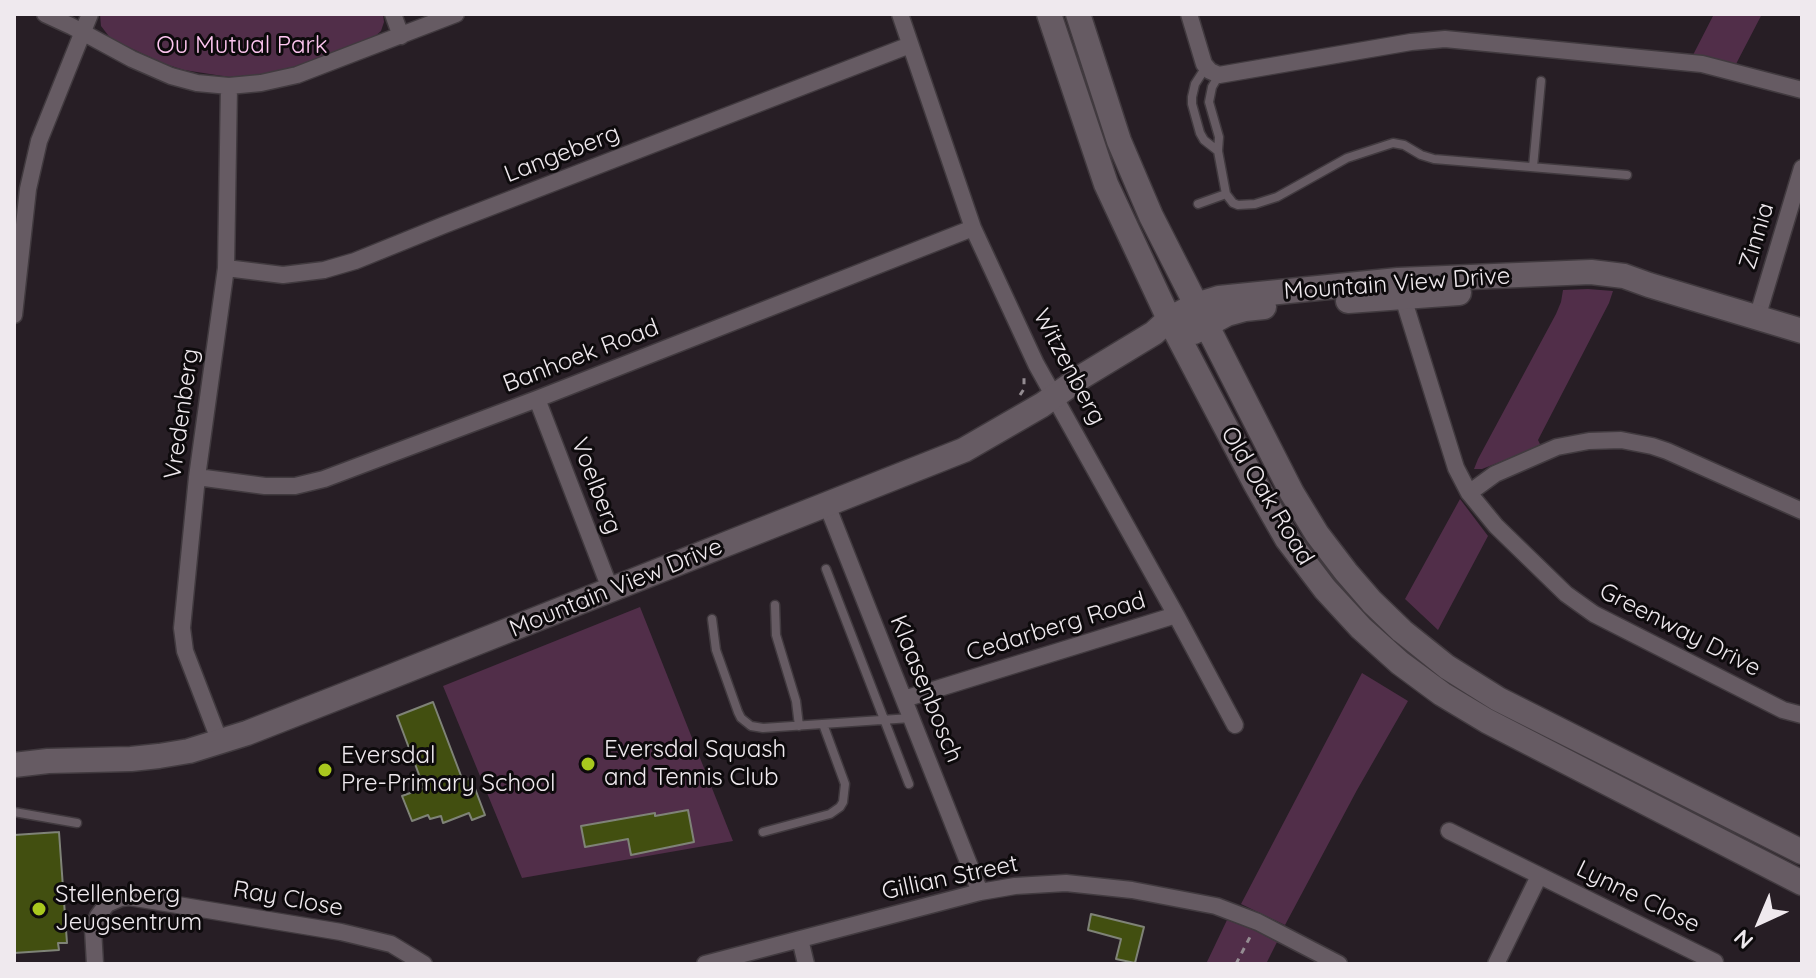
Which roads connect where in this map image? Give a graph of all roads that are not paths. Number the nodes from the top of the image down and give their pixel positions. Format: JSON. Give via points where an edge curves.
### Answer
{"nodes":[{"id":1,"x":45,"y":14,"type":"edge"},
{"id":2,"x":90,"y":14,"type":"edge"},
{"id":3,"x":393,"y":14,"type":"edge"},
{"id":4,"x":456,"y":14,"type":"edge"},
{"id":5,"x":900,"y":14,"type":"edge"},
{"id":6,"x":1049,"y":14,"type":"edge"},
{"id":7,"x":1078,"y":14,"type":"edge"},
{"id":8,"x":1189,"y":14,"type":"edge"},
{"id":9,"x":83,"y":33,"type":"junction"},
{"id":10,"x":401,"y":36,"type":"junction"},
{"id":11,"x":910,"y":45,"type":"junction"},
{"id":12,"x":1213,"y":71,"type":"junction"},
{"id":13,"x":1541,"y":81,"type":"dead end"},
{"id":14,"x":229,"y":86,"type":"junction"},
{"id":15,"x":1802,"y":90,"type":"edge"},
{"id":16,"x":1218,"y":151,"type":"junction"},
{"id":17,"x":1533,"y":167,"type":"junction"},
{"id":18,"x":1802,"y":168,"type":"edge"},
{"id":19,"x":1627,"y":175,"type":"dead end"},
{"id":20,"x":1226,"y":194,"type":"junction"},
{"id":21,"x":1198,"y":204,"type":"dead end"},
{"id":22,"x":20,"y":216,"type":"edge"},
{"id":23,"x":973,"y":228,"type":"junction"},
{"id":24,"x":226,"y":268,"type":"junction"},
{"id":25,"x":1400,"y":289,"type":"junction"},
{"id":26,"x":14,"y":315,"type":"edge"},
{"id":27,"x":1201,"y":315,"type":"junction"},
{"id":28,"x":1757,"y":318,"type":"junction"},
{"id":29,"x":1167,"y":330,"type":"junction"},
{"id":30,"x":1802,"y":331,"type":"edge"},
{"id":31,"x":1055,"y":396,"type":"junction"},
{"id":32,"x":537,"y":399,"type":"junction"},
{"id":33,"x":197,"y":477,"type":"junction"},
{"id":34,"x":1469,"y":493,"type":"junction"},
{"id":35,"x":827,"y":505,"type":"junction"},
{"id":36,"x":1802,"y":511,"type":"edge"},
{"id":37,"x":826,"y":569,"type":"dead end"},
{"id":38,"x":611,"y":591,"type":"junction"},
{"id":39,"x":775,"y":605,"type":"dead end"},
{"id":40,"x":1176,"y":615,"type":"junction"},
{"id":41,"x":712,"y":619,"type":"dead end"},
{"id":42,"x":904,"y":699,"type":"junction"},
{"id":43,"x":1802,"y":715,"type":"edge"},
{"id":44,"x":911,"y":718,"type":"junction"},
{"id":45,"x":885,"y":720,"type":"junction"},
{"id":46,"x":823,"y":724,"type":"junction"},
{"id":47,"x":1235,"y":725,"type":"dead end"},
{"id":48,"x":799,"y":726,"type":"junction"},
{"id":49,"x":220,"y":742,"type":"junction"},
{"id":50,"x":14,"y":751,"type":"edge"},
{"id":51,"x":48,"y":761,"type":"junction"},
{"id":52,"x":14,"y":765,"type":"edge"},
{"id":53,"x":909,"y":784,"type":"dead end"},
{"id":54,"x":14,"y":812,"type":"edge"},
{"id":55,"x":77,"y":823,"type":"dead end"},
{"id":56,"x":1449,"y":831,"type":"dead end"},
{"id":57,"x":763,"y":832,"type":"dead end"},
{"id":58,"x":1802,"y":852,"type":"edge"},
{"id":59,"x":1539,"y":876,"type":"junction"},
{"id":60,"x":1802,"y":883,"type":"edge"},
{"id":61,"x":980,"y":892,"type":"junction"},
{"id":62,"x":800,"y":939,"type":"junction"},
{"id":63,"x":1715,"y":962,"type":"dead end"},
{"id":64,"x":95,"y":964,"type":"edge"},
{"id":65,"x":424,"y":964,"type":"edge"},
{"id":66,"x":705,"y":964,"type":"edge"},
{"id":67,"x":806,"y":964,"type":"edge"},
{"id":68,"x":1339,"y":964,"type":"edge"},
{"id":69,"x":1496,"y":964,"type":"edge"}],
"edges":[{"from":1,"to":9,"type":"street"},
{"from":2,"to":9,"type":"street"},
{"from":3,"to":10,"type":"street"},
{"from":4,"to":10,"type":"street"},
{"from":5,"to":11,"type":"street","name":"Witzenberg"},
{"from":6,"to":29,"type":"main road","name":"Old Oak Road","via":[[1106,184]]},
{"from":7,"to":27,"type":"main road","name":"Old Oak Road","via":[[1119,141]]},
{"from":8,"to":12,"type":"street"},
{"from":9,"to":14,"type":"street","via":[[171,76]]},
{"from":9,"to":22,"type":"street","via":[[39,141]]},
{"from":10,"to":14,"type":"street","via":[[297,75]]},
{"from":11,"to":23,"type":"street","name":"Witzenberg"},
{"from":11,"to":24,"type":"street","name":"Langeberg","via":[[355,261],[283,275]]},
{"from":12,"to":15,"type":"street","via":[[1445,39],[1702,64]]},
{"from":12,"to":16,"type":"lane","via":[[1209,102]]},
{"from":12,"to":16,"type":"lane","via":[[1195,84],[1192,104],[1200,133]]},
{"from":13,"to":17,"type":"lane"},
{"from":14,"to":24,"type":"street","name":"Vredenberg"},
{"from":16,"to":20,"type":"lane"},
{"from":17,"to":19,"type":"lane"},
{"from":17,"to":20,"type":"lane","via":[[1434,159],[1393,143],[1347,158],[1255,204],[1238,205]]},
{"from":18,"to":28,"type":"street","name":"Zinnia"},
{"from":20,"to":21,"type":"lane"},
{"from":22,"to":26,"type":"street"},
{"from":23,"to":31,"type":"street","name":"Witzenberg"},
{"from":23,"to":32,"type":"street","name":"Banhoek Road"},
{"from":24,"to":33,"type":"street","name":"Vredenberg"},
{"from":25,"to":27,"type":"main road","name":"Mountain View Drive","via":[[1229,296]]},
{"from":25,"to":28,"type":"main road","name":"Mountain View Drive","via":[[1649,285]]},
{"from":25,"to":34,"type":"street","name":"Greenway Drive","via":[[1456,468]]},
{"from":27,"to":29,"type":"main road","name":"Mountain View Drive"},
{"from":27,"to":58,"type":"main road","name":"Old Oak Road","via":[[1317,534],[1402,631],[1498,699]]},
{"from":28,"to":30,"type":"main road","name":"Mountain View Drive"},
{"from":29,"to":31,"type":"main road","name":"Mountain View Drive"},
{"from":29,"to":60,"type":"main road","name":"Old Oak Road","via":[[1287,539],[1325,589],[1400,663],[1487,721]]},
{"from":31,"to":35,"type":"main road","name":"Mountain View Drive","via":[[964,450]]},
{"from":31,"to":40,"type":"street","name":"Witzenberg"},
{"from":32,"to":33,"type":"street","name":"Banhoek Road","via":[[295,486]]},
{"from":32,"to":38,"type":"street","name":"Voelberg"},
{"from":33,"to":49,"type":"street","name":"Vredenberg","via":[[183,639]]},
{"from":34,"to":36,"type":"street","via":[[1495,474],[1557,447],[1621,440],[1667,451]]},
{"from":34,"to":43,"type":"street","name":"Greenway Drive","via":[[1496,526],[1585,608]]},
{"from":35,"to":38,"type":"main road","name":"Mountain View Drive"},
{"from":35,"to":42,"type":"street","name":"Klaasenbosch"},
{"from":37,"to":45,"type":"lane"},
{"from":38,"to":49,"type":"main road","name":"Mountain View Drive"},
{"from":39,"to":48,"type":"lane","via":[[776,635]]},
{"from":40,"to":42,"type":"street","name":"Cedarberg Road"},
{"from":40,"to":47,"type":"street","name":"Witzenberg"},
{"from":41,"to":48,"type":"lane","via":[[716,650],[741,718],[757,727]]},
{"from":42,"to":44,"type":"street","name":"Klaasenbosch"},
{"from":44,"to":45,"type":"lane"},
{"from":44,"to":61,"type":"street","name":"Klaasenbosch"},
{"from":45,"to":46,"type":"lane"},
{"from":45,"to":53,"type":"lane"},
{"from":46,"to":48,"type":"lane"},
{"from":46,"to":57,"type":"lane","via":[[845,784],[843,802],[830,814]]},
{"from":49,"to":51,"type":"main road","name":"Mountain View Drive","via":[[159,756]]},
{"from":50,"to":51,"type":"main road","name":"Mountain View Drive"},
{"from":51,"to":52,"type":"main road","name":"Mountain View Drive"},
{"from":54,"to":55,"type":"lane"},
{"from":56,"to":59,"type":"street","name":"Lynne Close"},
{"from":59,"to":63,"type":"street","name":"Lynne Close"},
{"from":59,"to":69,"type":"street","name":"Lynne Close"},
{"from":61,"to":62,"type":"street","name":"Gillian Street"},
{"from":61,"to":68,"type":"street","name":"Gillian Street","via":[[1066,883],[1216,906]]},
{"from":62,"to":66,"type":"street","name":"Gillian Street"},
{"from":62,"to":67,"type":"street"},
{"from":64,"to":65,"type":"street","name":"Ray Close","via":[[93,929],[98,916],[114,900],[129,897],[341,932],[391,944]]}]}
